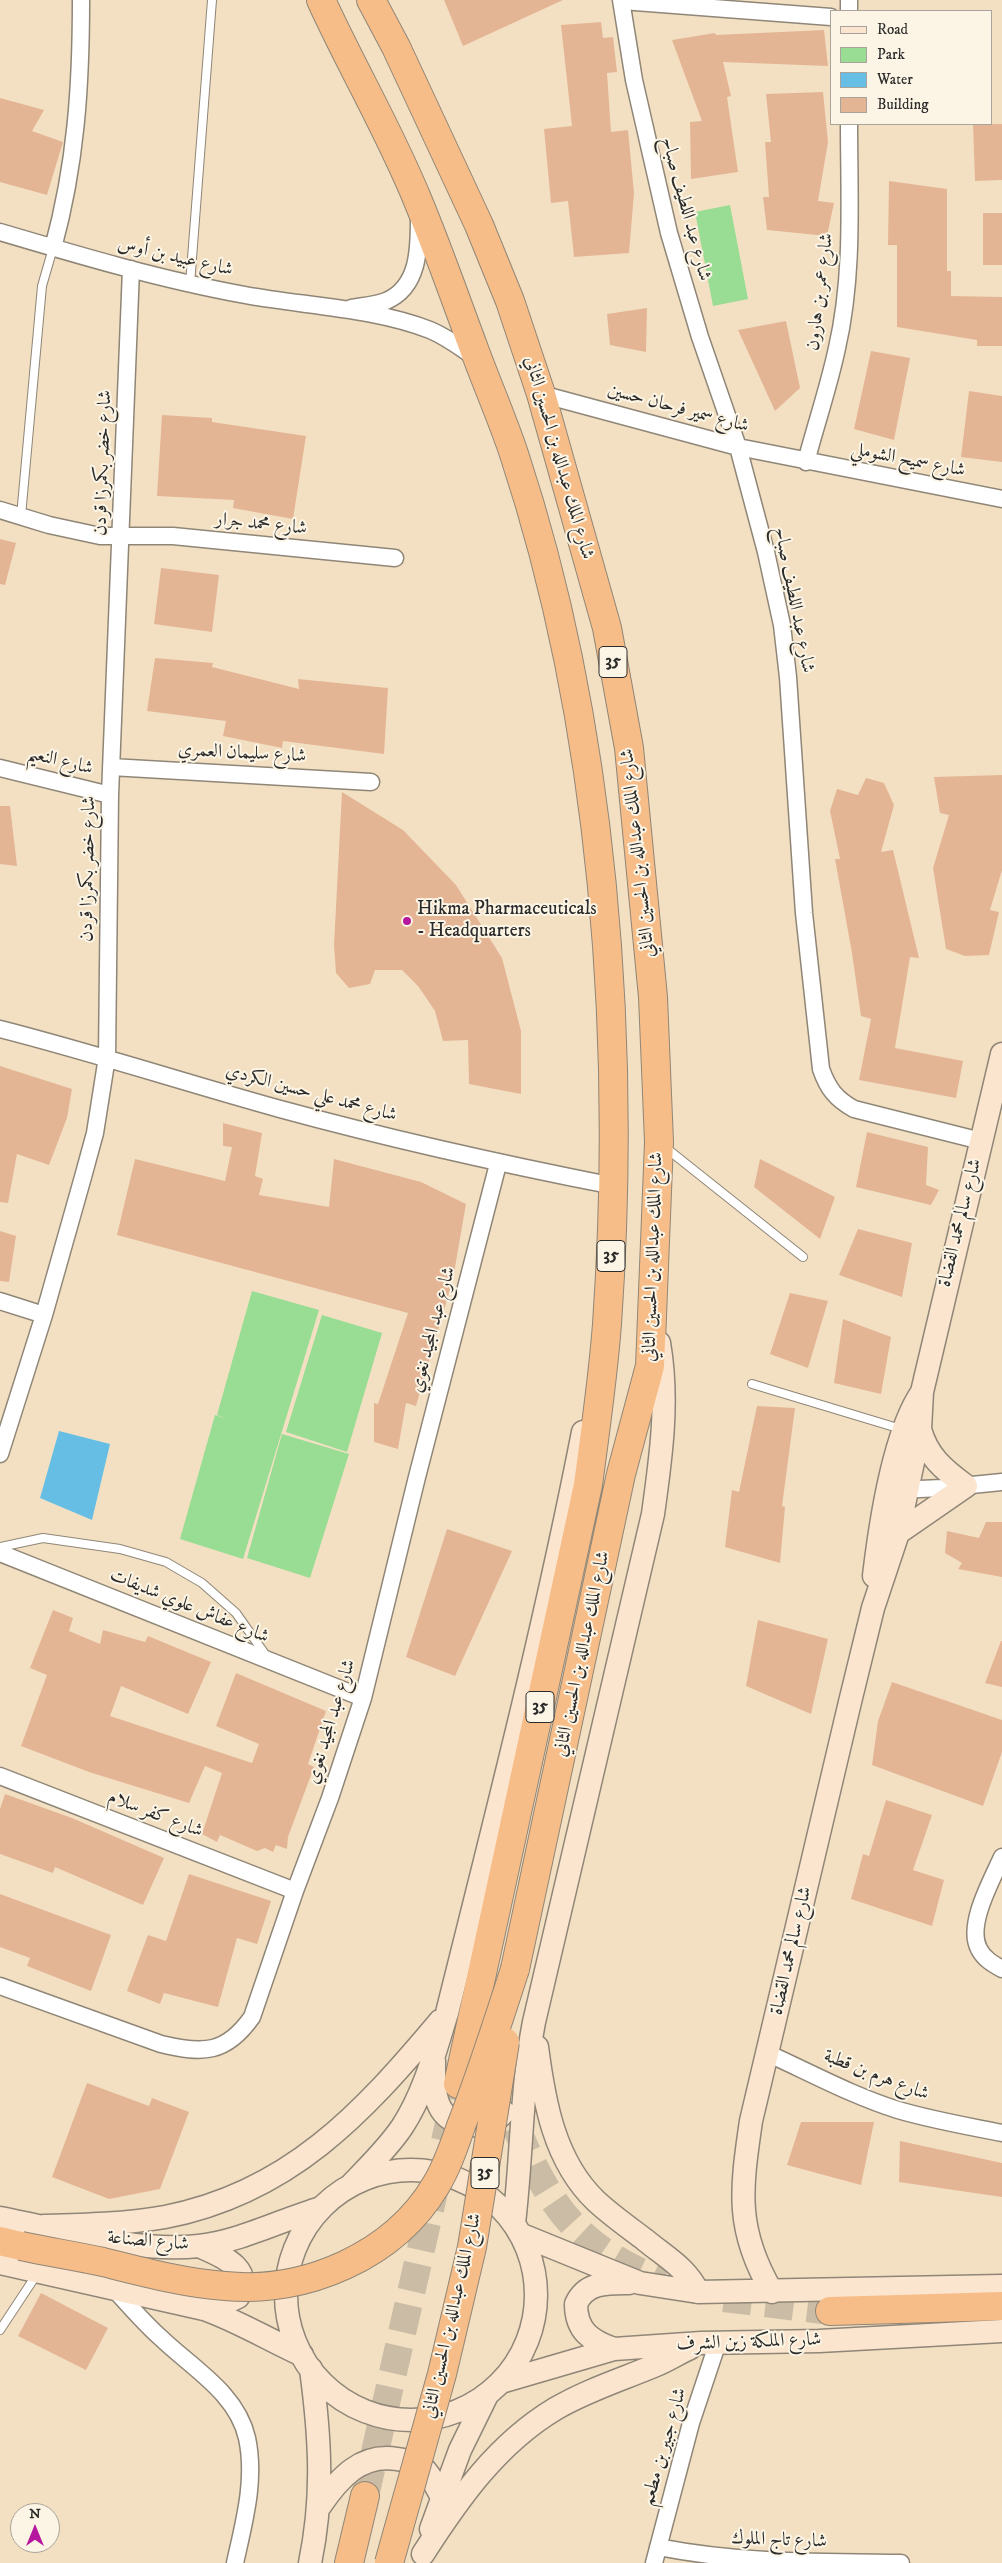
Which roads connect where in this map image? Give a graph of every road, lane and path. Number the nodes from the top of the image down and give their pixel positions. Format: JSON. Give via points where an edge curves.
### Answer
{"nodes":[{"id":1,"x":81,"y":0,"type":"edge"},
{"id":2,"x":212,"y":0,"type":"edge"},
{"id":3,"x":321,"y":0,"type":"edge"},
{"id":4,"x":371,"y":0,"type":"edge"},
{"id":5,"x":622,"y":1,"type":"edge"},
{"id":6,"x":830,"y":17,"type":"edge"},
{"id":7,"x":849,"y":125,"type":"edge"},
{"id":8,"x":418,"y":201,"type":"junction"},
{"id":9,"x":0,"y":232,"type":"edge"},
{"id":10,"x":54,"y":248,"type":"junction"},
{"id":11,"x":131,"y":270,"type":"junction"},
{"id":12,"x":190,"y":284,"type":"junction"},
{"id":13,"x":344,"y":309,"type":"junction"},
{"id":14,"x":478,"y":359,"type":"junction"},
{"id":15,"x":541,"y":394,"type":"junction"},
{"id":16,"x":738,"y":447,"type":"junction"},
{"id":17,"x":806,"y":462,"type":"junction"},
{"id":18,"x":1002,"y":499,"type":"edge"},
{"id":19,"x":0,"y":510,"type":"edge"},
{"id":20,"x":21,"y":516,"type":"junction"},
{"id":21,"x":122,"y":538,"type":"junction"},
{"id":22,"x":395,"y":558,"type":"dead end"},
{"id":23,"x":111,"y":767,"type":"junction"},
{"id":24,"x":0,"y":768,"type":"edge"},
{"id":25,"x":371,"y":782,"type":"dead end"},
{"id":26,"x":110,"y":795,"type":"junction"},
{"id":27,"x":0,"y":1029,"type":"edge"},
{"id":28,"x":1002,"y":1054,"type":"edge"},
{"id":29,"x":107,"y":1057,"type":"junction"},
{"id":30,"x":981,"y":1141,"type":"junction"},
{"id":31,"x":659,"y":1142,"type":"junction"},
{"id":32,"x":498,"y":1164,"type":"junction"},
{"id":33,"x":614,"y":1186,"type":"junction"},
{"id":34,"x":803,"y":1257,"type":"dead end"},
{"id":35,"x":0,"y":1301,"type":"edge"},
{"id":36,"x":653,"y":1306,"type":"junction"},
{"id":37,"x":44,"y":1316,"type":"junction"},
{"id":38,"x":607,"y":1326,"type":"junction"},
{"id":39,"x":752,"y":1384,"type":"dead end"},
{"id":40,"x":912,"y":1430,"type":"junction"},
{"id":41,"x":0,"y":1454,"type":"edge"},
{"id":42,"x":1002,"y":1482,"type":"edge"},
{"id":43,"x":966,"y":1486,"type":"junction"},
{"id":44,"x":898,"y":1490,"type":"junction"},
{"id":45,"x":898,"y":1533,"type":"junction"},
{"id":46,"x":0,"y":1547,"type":"edge"},
{"id":47,"x":0,"y":1553,"type":"edge"},
{"id":48,"x":873,"y":1608,"type":"junction"},
{"id":49,"x":270,"y":1661,"type":"junction"},
{"id":50,"x":362,"y":1698,"type":"junction"},
{"id":51,"x":0,"y":1776,"type":"edge"},
{"id":52,"x":1002,"y":1857,"type":"edge"},
{"id":53,"x":295,"y":1891,"type":"junction"},
{"id":54,"x":515,"y":1969,"type":"junction"},
{"id":55,"x":1002,"y":1969,"type":"edge"},
{"id":56,"x":0,"y":1986,"type":"edge"},
{"id":57,"x":447,"y":2013,"type":"junction"},
{"id":58,"x":534,"y":2022,"type":"junction"},
{"id":59,"x":435,"y":2053,"type":"junction"},
{"id":60,"x":769,"y":2054,"type":"junction"},
{"id":61,"x":527,"y":2056,"type":"junction"},
{"id":62,"x":458,"y":2084,"type":"tunnel mouth"},
{"id":63,"x":1002,"y":2133,"type":"edge"},
{"id":64,"x":351,"y":2185,"type":"junction"},
{"id":65,"x":322,"y":2208,"type":"junction"},
{"id":66,"x":0,"y":2218,"type":"edge"},
{"id":67,"x":44,"y":2226,"type":"junction"},
{"id":68,"x":518,"y":2229,"type":"junction"},
{"id":69,"x":11,"y":2244,"type":"edge"},
{"id":70,"x":199,"y":2246,"type":"junction"},
{"id":71,"x":0,"y":2263,"type":"edge"},
{"id":72,"x":38,"y":2272,"type":"junction"},
{"id":73,"x":640,"y":2283,"type":"junction"},
{"id":74,"x":1002,"y":2286,"type":"edge"},
{"id":75,"x":114,"y":2288,"type":"junction"},
{"id":76,"x":698,"y":2292,"type":"junction"},
{"id":77,"x":772,"y":2292,"type":"junction"},
{"id":78,"x":1002,"y":2306,"type":"edge"},
{"id":79,"x":204,"y":2309,"type":"junction"},
{"id":80,"x":830,"y":2311,"type":"tunnel mouth"},
{"id":81,"x":0,"y":2330,"type":"edge"},
{"id":82,"x":1002,"y":2331,"type":"edge"},
{"id":83,"x":709,"y":2343,"type":"junction"},
{"id":84,"x":614,"y":2349,"type":"junction"},
{"id":85,"x":306,"y":2362,"type":"junction"},
{"id":86,"x":494,"y":2388,"type":"junction"},
{"id":87,"x":365,"y":2496,"type":"tunnel mouth"},
{"id":88,"x":442,"y":2497,"type":"junction"},
{"id":89,"x":320,"y":2506,"type":"junction"},
{"id":90,"x":658,"y":2547,"type":"junction"},
{"id":91,"x":422,"y":2558,"type":"edge"},
{"id":92,"x":235,"y":2563,"type":"edge"},
{"id":93,"x":310,"y":2563,"type":"edge"},
{"id":94,"x":349,"y":2563,"type":"edge"},
{"id":95,"x":389,"y":2563,"type":"edge"},
{"id":96,"x":654,"y":2563,"type":"edge"},
{"id":97,"x":901,"y":2563,"type":"edge"}],
"edges":[{"from":1,"to":10,"type":"street","via":[[78,120],[66,204]]},
{"from":2,"to":12,"type":"lane"},
{"from":3,"to":8,"type":"highway","name":"شارع الملك عبدالله بن الحسين الثاني","number":"35"},
{"from":4,"to":15,"type":"highway","name":"شارع الملك عبدالله بن الحسين الثاني","number":"35","via":[[479,225],[510,301]]},
{"from":5,"to":6,"type":"street"},
{"from":5,"to":16,"type":"street","name":"شارع عبد اللطيف صباح","via":[[634,80],[669,234]]},
{"from":7,"to":17,"type":"street","name":"شارع عمر بن هارون","via":[[850,238],[844,303],[837,348]]},
{"from":8,"to":13,"type":"street","name":"شارع عبيد بن أوس","via":[[419,252],[410,280],[386,301]]},
{"from":8,"to":14,"type":"highway","name":"شارع الملك عبدالله بن الحسين الثاني","number":"35"},
{"from":9,"to":10,"type":"street","name":"شارع عبيد بن أوس"},
{"from":10,"to":11,"type":"street","name":"شارع عبيد بن أوس"},
{"from":10,"to":20,"type":"lane","via":[[42,286]]},
{"from":11,"to":12,"type":"street","name":"شارع عبيد بن أوس"},
{"from":11,"to":21,"type":"street","name":"شارع خضر بكمرزا قردن"},
{"from":12,"to":13,"type":"street","name":"شارع عبيد بن أوس"},
{"from":13,"to":14,"type":"street","name":"شارع عبيد بن أوس","via":[[429,330]]},
{"from":14,"to":33,"type":"highway","name":"شارع الملك عبدالله بن الحسين الثاني","number":"35","via":[[514,453],[545,557],[575,688],[591,798],[610,990]]},
{"from":15,"to":16,"type":"street","name":"شارع سمير فرحان حسين"},
{"from":15,"to":31,"type":"highway","name":"شارع الملك عبدالله بن الحسين الثاني","number":"35","via":[[607,628],[629,748],[653,997]]},
{"from":16,"to":17,"type":"street","name":"شارع سمير فرحان حسين"},
{"from":16,"to":30,"type":"street","name":"شارع عبد اللطيف صباح","via":[[766,552],[783,634],[804,913],[821,1069],[828,1088],[839,1101],[854,1109]]},
{"from":17,"to":18,"type":"street","name":"شارع سميح الشوملي"},
{"from":19,"to":20,"type":"street","name":"شارع محمد جرار"},
{"from":20,"to":21,"type":"street","name":"شارع محمد جرار","via":[[79,532]]},
{"from":21,"to":22,"type":"street","name":"شارع محمد جرار","via":[[173,536]]},
{"from":21,"to":23,"type":"street","name":"شارع خضر بكمرزا قردن"},
{"from":23,"to":25,"type":"street","name":"شارع سليمان العمري"},
{"from":23,"to":26,"type":"street","name":"شارع خضر بكمرزا قردن"},
{"from":24,"to":26,"type":"street","name":"شارع النعيم"},
{"from":26,"to":29,"type":"street","name":"شارع خضر بكمرزا قردن"},
{"from":27,"to":29,"type":"street","name":"شارع محمد علي حسين الكردي"},
{"from":28,"to":30,"type":"main road","name":"شارع سالم محمد القضاة"},
{"from":29,"to":32,"type":"street","name":"شارع محمد علي حسين الكردي","via":[[280,1109]]},
{"from":29,"to":37,"type":"street","name":"شارع خضر بكمرزا قردن","via":[[95,1133]]},
{"from":30,"to":40,"type":"main road","name":"شارع سالم محمد القضاة"},
{"from":31,"to":34,"type":"lane"},
{"from":31,"to":36,"type":"highway","name":"شارع الملك عبدالله بن الحسين الثاني","number":"35"},
{"from":32,"to":33,"type":"street","name":"شارع محمد علي حسين الكردي"},
{"from":32,"to":50,"type":"street","name":"شارع عبد المجيد نغوي"},
{"from":33,"to":38,"type":"highway","name":"شارع الملك عبدالله بن الحسين الثاني","number":"35"},
{"from":35,"to":37,"type":"street"},
{"from":36,"to":54,"type":"highway","name":"شارع الملك عبدالله بن الحسين الثاني","number":"35","via":[[650,1366],[621,1474]]},
{"from":36,"to":58,"type":"main road","via":[[665,1393],[653,1514]]},
{"from":37,"to":41,"type":"street","name":"شارع خضر بكمرزا قردن"},
{"from":38,"to":57,"type":"main road","via":[[561,1538]]},
{"from":38,"to":62,"type":"highway","name":"شارع الملك عبدالله بن الحسين الثاني","number":"35","via":[[588,1485],[478,2013]]},
{"from":39,"to":40,"type":"lane"},
{"from":40,"to":43,"type":"main road","via":[[937,1463]]},
{"from":40,"to":44,"type":"main road","name":"شارع سالم محمد القضاة"},
{"from":42,"to":43,"type":"street"},
{"from":43,"to":44,"type":"street"},
{"from":43,"to":45,"type":"main road"},
{"from":44,"to":45,"type":"main road","name":"شارع سالم محمد القضاة"},
{"from":44,"to":48,"type":"main road","name":"شارع سالم محمد القضاة","via":[[875,1563]]},
{"from":45,"to":48,"type":"main road","name":"شارع سالم محمد القضاة"},
{"from":46,"to":49,"type":"lane","via":[[42,1538],[120,1549],[166,1562],[202,1583],[236,1613]]},
{"from":47,"to":49,"type":"street","name":"شارع عفاش علوي شديفات"},
{"from":48,"to":60,"type":"main road","name":"شارع سالم محمد القضاة"},
{"from":49,"to":50,"type":"street","name":"شارع عفاش علوي شديفات"},
{"from":50,"to":53,"type":"street","name":"شارع عبد المجيد نغوي","via":[[330,1798]]},
{"from":51,"to":53,"type":"street","name":"شارع كفر سلام"},
{"from":52,"to":55,"type":"street","via":[[974,1933],[978,1949],[986,1960]]},
{"from":53,"to":56,"type":"street","name":"شارع عبد المجيد نغوي","via":[[252,2017],[239,2035],[221,2047],[187,2051]]},
{"from":54,"to":69,"type":"highway","bridge":true,"via":[[475,2091],[436,2184],[407,2220],[368,2253],[313,2277],[257,2288],[169,2278]]},
{"from":54,"to":95,"type":"highway","name":"شارع الملك عبدالله بن الحسين الثاني","number":"35","bridge":true,"via":[[472,2247],[444,2366]]},
{"from":57,"to":59,"type":"main road"},
{"from":57,"to":67,"type":"main road","via":[[363,2108],[316,2148],[262,2183],[216,2202],[166,2217]]},
{"from":58,"to":61,"type":"main road"},
{"from":58,"to":76,"type":"main road","via":[[543,2096],[565,2158],[595,2200],[678,2264]]},
{"from":59,"to":61,"type":"main road","via":[[434,2080],[440,2110],[451,2121],[476,2125],[490,2124],[503,2114],[516,2095]]},
{"from":59,"to":64,"type":"main road","via":[[401,2129]]},
{"from":60,"to":63,"type":"street","name":"شارع هرم بن قطبة","via":[[897,2110]]},
{"from":60,"to":77,"type":"main road","name":"شارع سالم محمد القضاة","via":[[751,2121],[743,2190],[749,2244]]},
{"from":61,"to":68,"type":"main road"},
{"from":64,"to":65,"type":"main road"},
{"from":64,"to":68,"type":"main road","via":[[377,2175],[405,2170],[447,2175],[484,2194]]},
{"from":65,"to":70,"type":"main road","name":"شارع الصناعة"},
{"from":65,"to":85,"type":"main road","via":[[298,2240],[287,2278],[288,2318]]},
{"from":66,"to":67,"type":"main road","name":"شارع الصناعة"},
{"from":67,"to":70,"type":"main road","name":"شارع الصناعة","via":[[128,2243]]},
{"from":68,"to":73,"type":"main road"},
{"from":68,"to":86,"type":"main road","via":[[532,2260],[535,2312],[529,2337],[518,2361]]},
{"from":70,"to":79,"type":"main road","via":[[229,2260],[242,2276],[238,2297]]},
{"from":71,"to":72,"type":"main road"},
{"from":72,"to":75,"type":"main road"},
{"from":72,"to":81,"type":"lane"},
{"from":73,"to":76,"type":"main road"},
{"from":73,"to":84,"type":"main road","via":[[597,2284],[587,2289],[576,2304],[578,2322],[588,2338]]},
{"from":74,"to":77,"type":"main road"},
{"from":75,"to":79,"type":"main road"},
{"from":75,"to":92,"type":"street","via":[[162,2339],[220,2390],[240,2419],[246,2437],[250,2478],[247,2511]]},
{"from":76,"to":77,"type":"main road"},
{"from":78,"to":80,"type":"highway"},
{"from":79,"to":85,"type":"main road","via":[[234,2320]]},
{"from":82,"to":83,"type":"main road","name":"شارع الملكة زين الشرف","via":[[819,2341]]},
{"from":83,"to":84,"type":"main road","name":"شارع الملكة زين الشرف"},
{"from":83,"to":90,"type":"street","name":"شارع جبير بن مطعم"},
{"from":83,"to":91,"type":"main road","via":[[582,2395],[527,2428],[488,2463]]},
{"from":84,"to":86,"type":"main road","name":"شارع الملكة زين الشرف"},
{"from":85,"to":86,"type":"main road","via":[[327,2388],[347,2402],[394,2418],[443,2416],[466,2407]]},
{"from":85,"to":89,"type":"main road","via":[[319,2450]]},
{"from":86,"to":88,"type":"main road","via":[[460,2450]]},
{"from":87,"to":94,"type":"highway"},
{"from":88,"to":89,"type":"main road","via":[[422,2468],[403,2459],[378,2458],[369,2459],[352,2469]]},
{"from":88,"to":91,"type":"main road"},
{"from":89,"to":93,"type":"main road"},
{"from":90,"to":96,"type":"street","name":"شارع جبير بن مطعم"},
{"from":90,"to":97,"type":"street","name":"شارع تاج الملوك","via":[[749,2561]]}]}
